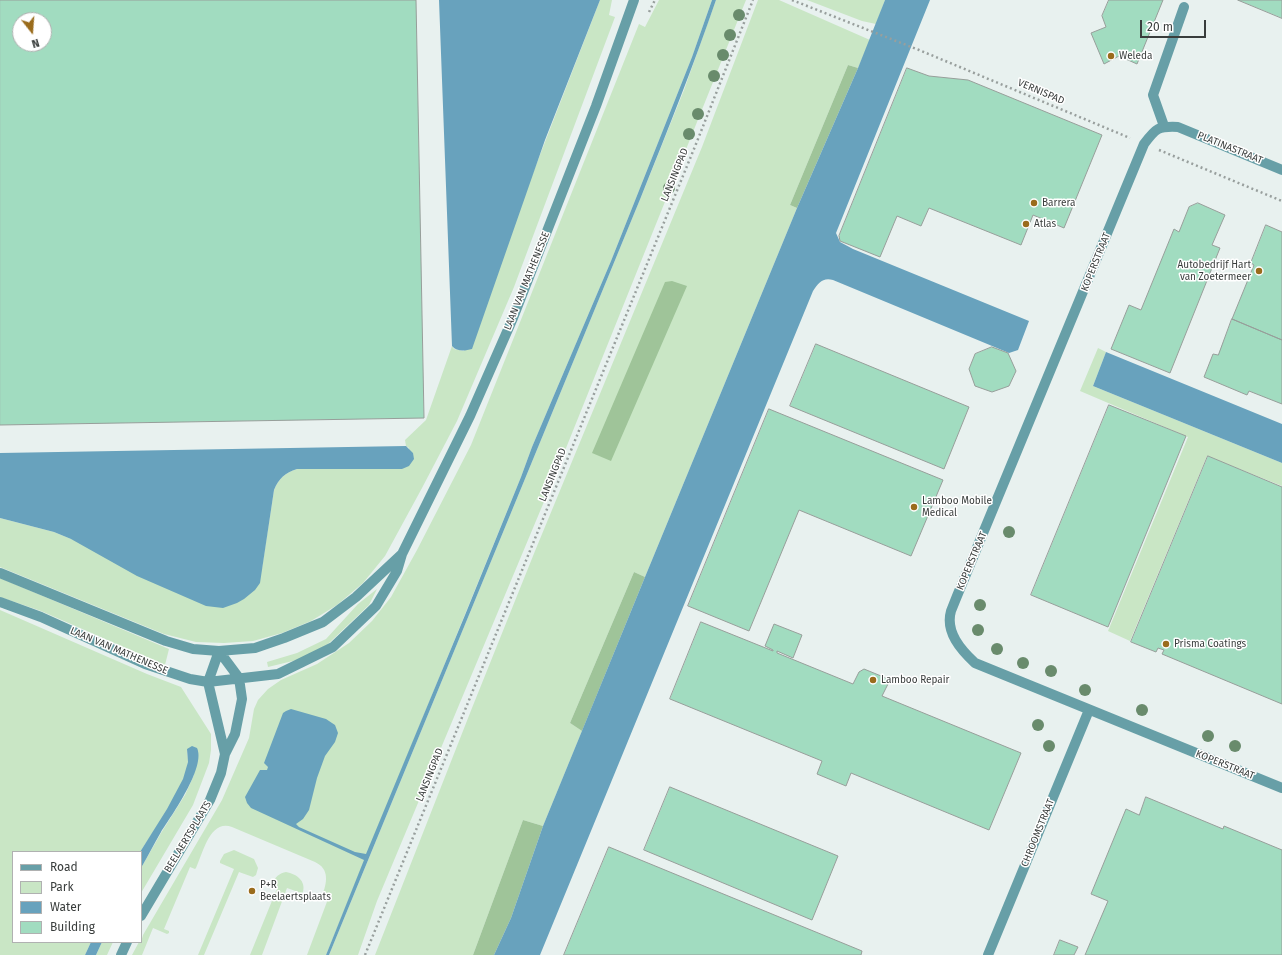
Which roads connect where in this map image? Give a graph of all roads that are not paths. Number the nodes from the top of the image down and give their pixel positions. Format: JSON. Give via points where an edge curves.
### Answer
{"nodes":[{"id":1,"x":634,"y":0,"type":"edge"},
{"id":2,"x":1184,"y":7,"type":"dead end"},
{"id":3,"x":1164,"y":126,"type":"junction"},
{"id":4,"x":1282,"y":170,"type":"edge"},
{"id":5,"x":402,"y":554,"type":"junction"},
{"id":6,"x":0,"y":572,"type":"edge"},
{"id":7,"x":0,"y":602,"type":"edge"},
{"id":8,"x":219,"y":651,"type":"junction"},
{"id":9,"x":239,"y":678,"type":"junction"},
{"id":10,"x":208,"y":682,"type":"junction"},
{"id":11,"x":1089,"y":710,"type":"junction"},
{"id":12,"x":226,"y":754,"type":"junction"},
{"id":13,"x":1282,"y":788,"type":"edge"},
{"id":14,"x":142,"y":914,"type":"edge"},
{"id":15,"x":127,"y":943,"type":"edge"},
{"id":16,"x":121,"y":955,"type":"edge"},
{"id":17,"x":988,"y":955,"type":"edge"}],
"edges":[{"from":1,"to":5,"type":"street","name":"LAAN VAN MATHENESSE","via":[[596,106],[513,318],[470,416]]},
{"from":2,"to":3,"type":"street","via":[[1153,95]]},
{"from":3,"to":4,"type":"street","name":"PLATINASTRAAT","via":[[1178,127]]},
{"from":3,"to":11,"type":"street","name":"KOPERSTRAAT","via":[[1154,129],[1144,144],[951,613],[951,627],[956,642],[975,663]]},
{"from":5,"to":8,"type":"street","name":"LAAN VAN MATHENESSE","via":[[356,597],[323,622],[255,648]]},
{"from":5,"to":9,"type":"street","name":"LAAN VAN MATHENESSE","via":[[397,571],[376,606],[333,647],[278,674]]},
{"from":6,"to":8,"type":"street","name":"LAAN VAN MATHENESSE","via":[[166,641],[193,649]]},
{"from":7,"to":10,"type":"street","name":"LAAN VAN MATHENESSE","via":[[41,617],[145,664],[190,679]]},
{"from":8,"to":9,"type":"street","name":"BEELAERTSPLAATS"},
{"from":8,"to":10,"type":"street"},
{"from":9,"to":10,"type":"street","name":"LAAN VAN MATHENESSE"},
{"from":9,"to":12,"type":"street","name":"BEELAERTSPLAATS","via":[[242,699],[235,734]]},
{"from":10,"to":12,"type":"street"},
{"from":11,"to":13,"type":"street","name":"KOPERSTRAAT"},
{"from":11,"to":17,"type":"street","name":"CHROOMSTRAAT"},
{"from":12,"to":14,"type":"street","name":"BEELAERTSPLAATS","via":[[210,800]]},
{"from":15,"to":16,"type":"street"}]}
